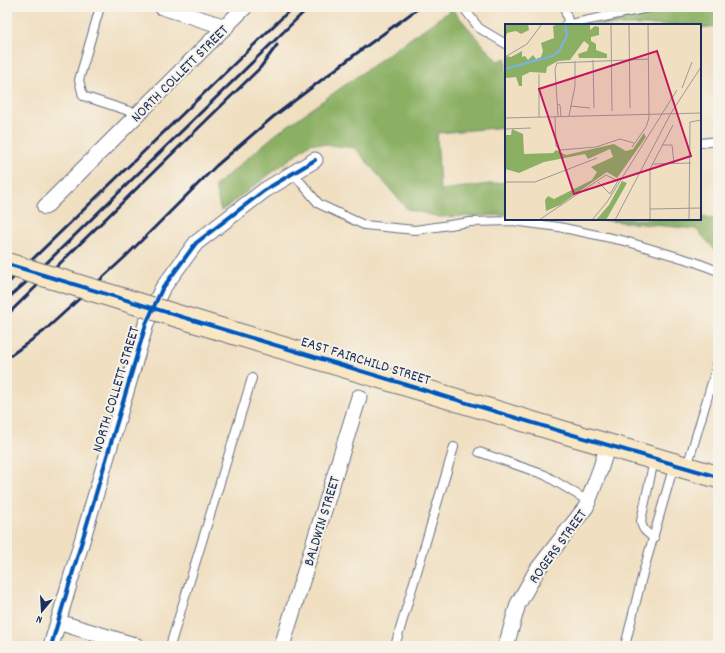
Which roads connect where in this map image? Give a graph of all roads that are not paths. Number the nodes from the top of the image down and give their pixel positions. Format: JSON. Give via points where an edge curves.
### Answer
{"nodes":[{"id":1,"x":100,"y":7,"type":"edge"},
{"id":2,"x":162,"y":7,"type":"edge"},
{"id":3,"x":245,"y":7,"type":"edge"},
{"id":4,"x":463,"y":7,"type":"edge"},
{"id":5,"x":564,"y":7,"type":"edge"},
{"id":6,"x":653,"y":7,"type":"edge"},
{"id":7,"x":567,"y":24,"type":"edge"},
{"id":8,"x":226,"y":27,"type":"junction"},
{"id":9,"x":505,"y":43,"type":"edge"},
{"id":10,"x":138,"y":114,"type":"junction"},
{"id":11,"x":718,"y":141,"type":"edge"},
{"id":12,"x":701,"y":143,"type":"edge"},
{"id":13,"x":315,"y":160,"type":"dead end"},
{"id":14,"x":293,"y":173,"type":"junction"},
{"id":15,"x":44,"y":207,"type":"dead end"},
{"id":16,"x":7,"y":264,"type":"edge"},
{"id":17,"x":718,"y":271,"type":"edge"},
{"id":18,"x":718,"y":362,"type":"edge"},
{"id":19,"x":252,"y":378,"type":"dead end"},
{"id":20,"x":359,"y":397,"type":"dead end"},
{"id":21,"x":608,"y":444,"type":"junction"},
{"id":22,"x":454,"y":447,"type":"dead end"},
{"id":23,"x":479,"y":452,"type":"dead end"},
{"id":24,"x":672,"y":463,"type":"junction"},
{"id":25,"x":718,"y":477,"type":"edge"},
{"id":26,"x":588,"y":501,"type":"junction"},
{"id":27,"x":654,"y":538,"type":"junction"},
{"id":28,"x":58,"y":622,"type":"junction"},
{"id":29,"x":50,"y":646,"type":"edge"},
{"id":30,"x":137,"y":646,"type":"edge"},
{"id":31,"x":170,"y":646,"type":"edge"},
{"id":32,"x":282,"y":646,"type":"edge"},
{"id":33,"x":395,"y":646,"type":"edge"},
{"id":34,"x":506,"y":646,"type":"edge"},
{"id":35,"x":625,"y":646,"type":"edge"}],
"edges":[{"from":1,"to":10,"type":"lane","via":[[79,80],[83,96]]},
{"from":2,"to":8,"type":"street"},
{"from":3,"to":8,"type":"street","name":"NORTH COLLETT STREET"},
{"from":4,"to":9,"type":"lane","via":[[479,28]]},
{"from":5,"to":7,"type":"lane"},
{"from":6,"to":7,"type":"lane"},
{"from":8,"to":10,"type":"street","name":"NORTH COLLETT STREET"},
{"from":10,"to":15,"type":"street","name":"NORTH COLLETT STREET"},
{"from":11,"to":12,"type":"lane"},
{"from":13,"to":14,"type":"street","name":"NORTH COLLETT STREET"},
{"from":14,"to":17,"type":"lane","via":[[319,204],[364,225],[415,230],[470,222],[514,221],[559,227],[625,241]]},
{"from":14,"to":28,"type":"street","name":"NORTH COLLETT STREET","via":[[265,190],[196,243],[162,289],[146,324]]},
{"from":16,"to":21,"type":"street","name":"EAST FAIRCHILD STREET","bridge":true},
{"from":18,"to":24,"type":"lane"},
{"from":19,"to":31,"type":"lane"},
{"from":20,"to":32,"type":"street","name":"BALDWIN STREET"},
{"from":21,"to":24,"type":"street","name":"EAST FAIRCHILD STREET"},
{"from":21,"to":26,"type":"street","name":"ROGERS STREET"},
{"from":22,"to":33,"type":"lane"},
{"from":23,"to":26,"type":"lane","via":[[545,476]]},
{"from":24,"to":25,"type":"street","name":"EAST FAIRCHILD STREET"},
{"from":24,"to":27,"type":"lane"},
{"from":24,"to":27,"type":"lane","via":[[641,521],[642,527]]},
{"from":26,"to":34,"type":"street","name":"ROGERS STREET","via":[[537,570],[518,604]]},
{"from":27,"to":35,"type":"lane"},
{"from":28,"to":29,"type":"street","name":"NORTH COLLETT STREET"},
{"from":28,"to":30,"type":"street"}]}
